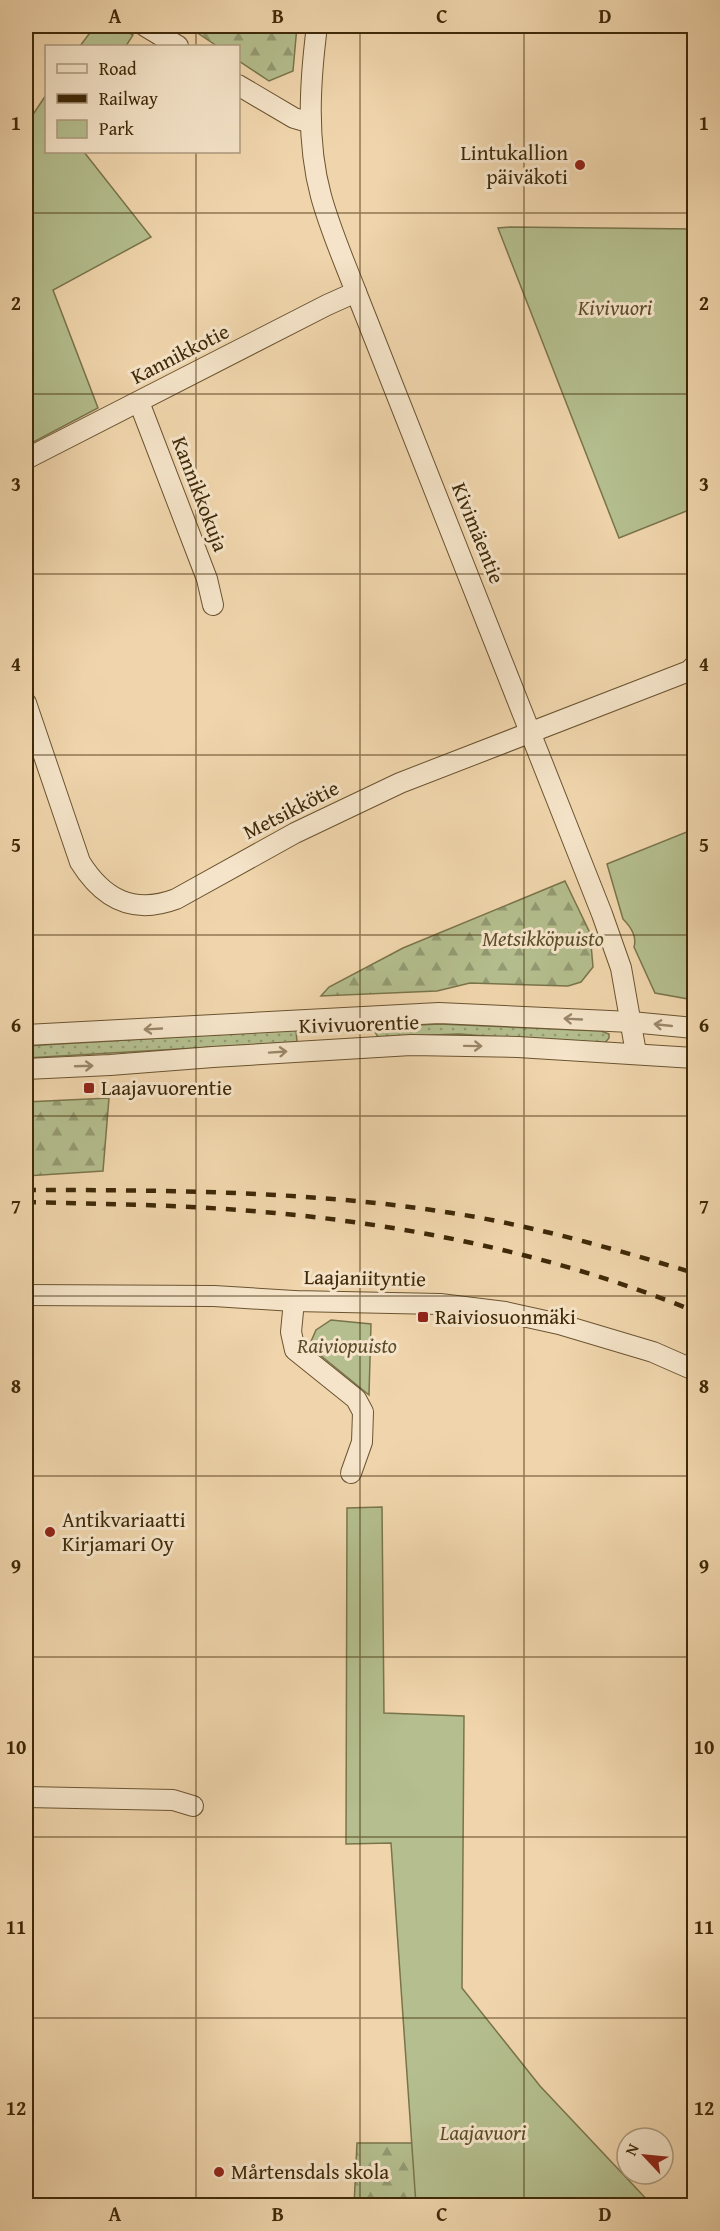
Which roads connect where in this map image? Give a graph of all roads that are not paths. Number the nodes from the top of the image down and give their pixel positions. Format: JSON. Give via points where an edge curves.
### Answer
{"nodes":[{"id":1,"x":145,"y":26,"type":"edge"},
{"id":2,"x":317,"y":26,"type":"edge"},
{"id":3,"x":176,"y":45,"type":"edge"},
{"id":4,"x":240,"y":86,"type":"edge"},
{"id":5,"x":311,"y":123,"type":"junction"},
{"id":6,"x":356,"y":292,"type":"junction"},
{"id":7,"x":139,"y":402,"type":"junction"},
{"id":8,"x":26,"y":459,"type":"edge"},
{"id":9,"x":213,"y":605,"type":"dead end"},
{"id":10,"x":694,"y":666,"type":"edge"},
{"id":11,"x":26,"y":703,"type":"edge"},
{"id":12,"x":531,"y":732,"type":"junction"},
{"id":13,"x":631,"y":1022,"type":"junction"},
{"id":14,"x":694,"y":1028,"type":"edge"},
{"id":15,"x":26,"y":1035,"type":"edge"},
{"id":16,"x":636,"y":1053,"type":"junction"},
{"id":17,"x":694,"y":1058,"type":"edge"},
{"id":18,"x":26,"y":1069,"type":"edge"},
{"id":19,"x":26,"y":1294,"type":"edge"},
{"id":20,"x":294,"y":1301,"type":"junction"},
{"id":21,"x":694,"y":1370,"type":"edge"},
{"id":22,"x":351,"y":1473,"type":"dead end"},
{"id":23,"x":26,"y":1797,"type":"edge"},
{"id":24,"x":193,"y":1806,"type":"dead end"}],
"edges":[{"from":1,"to":3,"type":"street"},
{"from":2,"to":5,"type":"street","name":"Kivimäentie"},
{"from":4,"to":5,"type":"street","via":[[294,118]]},
{"from":5,"to":6,"type":"street","name":"Kivimäentie","via":[[321,195]]},
{"from":6,"to":7,"type":"street","name":"Kannikkotie"},
{"from":6,"to":12,"type":"street","name":"Kivimäentie"},
{"from":7,"to":8,"type":"street","name":"Kannikkotie"},
{"from":7,"to":9,"type":"street","name":"Kannikkokuja","via":[[207,579]]},
{"from":10,"to":12,"type":"street","name":"Metsikkötie"},
{"from":11,"to":12,"type":"street","name":"Metsikkötie","via":[[80,862],[100,888],[129,904],[160,905],[176,899],[365,799]]},
{"from":12,"to":13,"type":"street","name":"Kivimäentie","via":[[615,950]]},
{"from":14,"to":13,"type":"street","name":"Kivivuorentie","one_way":true},
{"from":13,"to":15,"type":"street","name":"Kivivuorentie","one_way":true,"via":[[439,1013]]},
{"from":13,"to":16,"type":"street","name":"Kivimäentie"},
{"from":16,"to":17,"type":"street","name":"Kivivuorentie"},
{"from":18,"to":16,"type":"street","name":"Kivivuorentie","one_way":true,"via":[[411,1045]]},
{"from":19,"to":20,"type":"street","name":"Laajaniityntie"},
{"from":20,"to":21,"type":"street","name":"Laajaniityntie","via":[[440,1304],[505,1312],[610,1338]]},
{"from":20,"to":22,"type":"street","via":[[291,1332],[295,1350],[356,1399],[363,1412],[362,1442]]},
{"from":23,"to":24,"type":"street","via":[[173,1800]]}]}
